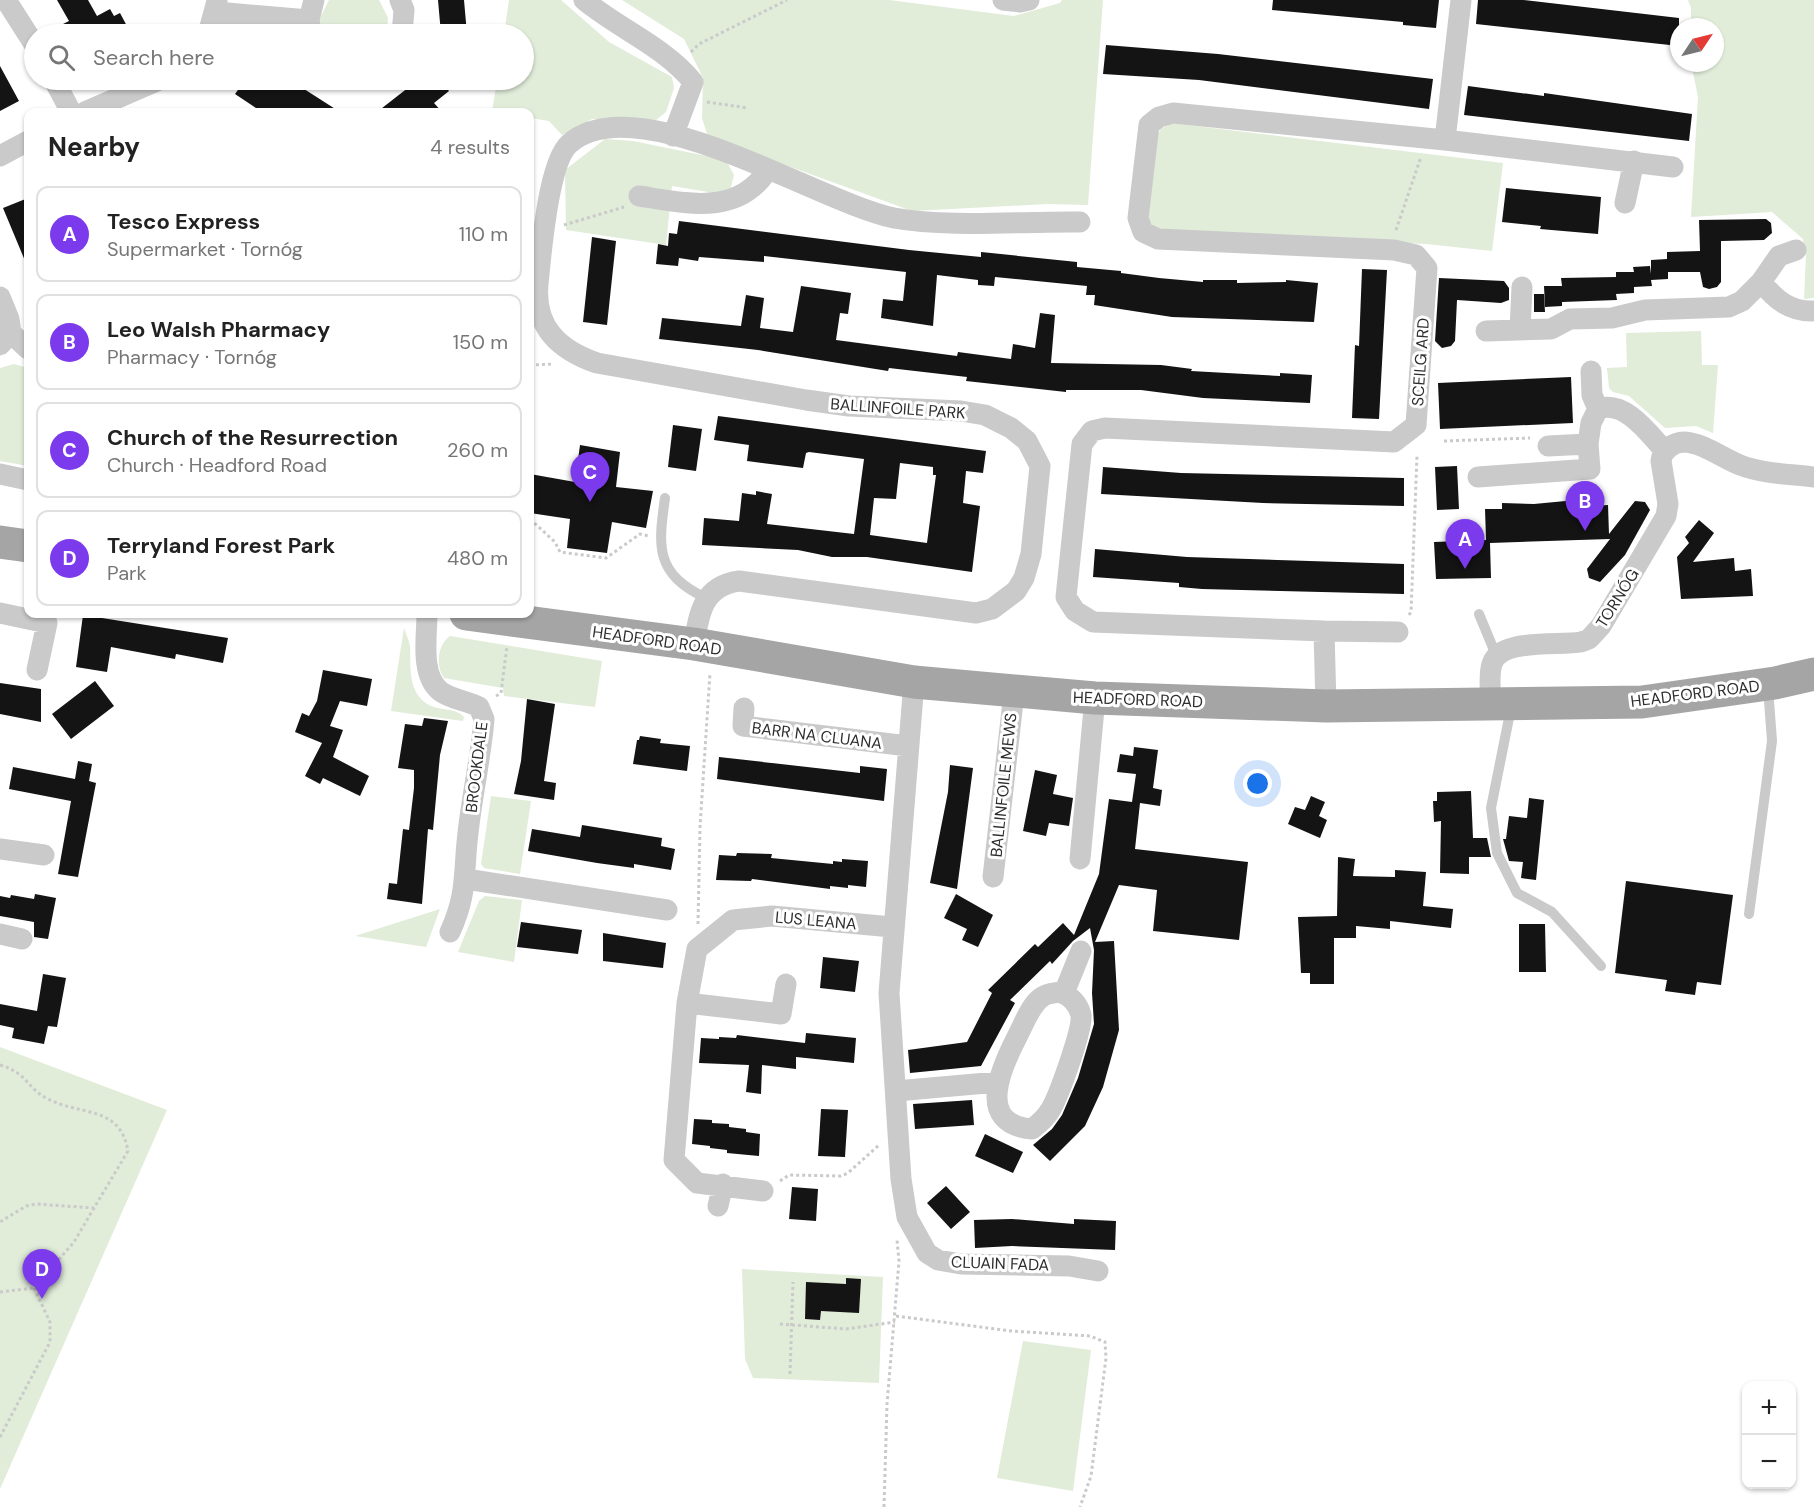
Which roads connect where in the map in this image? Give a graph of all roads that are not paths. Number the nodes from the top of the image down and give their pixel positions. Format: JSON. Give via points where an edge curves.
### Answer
{"nodes":[{"id":1,"x":6,"y":0,"type":"edge"},
{"id":2,"x":400,"y":0,"type":"edge"},
{"id":3,"x":584,"y":0,"type":"edge"},
{"id":4,"x":1003,"y":0,"type":"edge"},
{"id":5,"x":1029,"y":0,"type":"edge"},
{"id":6,"x":1461,"y":0,"type":"edge"},
{"id":7,"x":216,"y":6,"type":"edge"},
{"id":8,"x":311,"y":18,"type":"edge"},
{"id":9,"x":211,"y":24,"type":"edge"},
{"id":10,"x":403,"y":24,"type":"edge"},
{"id":11,"x":24,"y":28,"type":"edge"},
{"id":12,"x":59,"y":90,"type":"edge"},
{"id":13,"x":144,"y":90,"type":"edge"},
{"id":14,"x":120,"y":106,"type":"edge"},
{"id":15,"x":69,"y":108,"type":"edge"},
{"id":16,"x":673,"y":136,"type":"junction"},
{"id":17,"x":1436,"y":139,"type":"junction"},
{"id":18,"x":24,"y":143,"type":"edge"},
{"id":19,"x":0,"y":156,"type":"edge"},
{"id":20,"x":1634,"y":161,"type":"junction"},
{"id":21,"x":1673,"y":167,"type":"dead end"},
{"id":22,"x":768,"y":169,"type":"junction"},
{"id":23,"x":639,"y":196,"type":"road end"},
{"id":24,"x":1625,"y":203,"type":"dead end"},
{"id":25,"x":1080,"y":222,"type":"dead end"},
{"id":26,"x":1796,"y":250,"type":"dead end"},
{"id":27,"x":1761,"y":282,"type":"junction"},
{"id":28,"x":1522,"y":287,"type":"dead end"},
{"id":29,"x":0,"y":297,"type":"edge"},
{"id":30,"x":1814,"y":311,"type":"edge"},
{"id":31,"x":1520,"y":330,"type":"junction"},
{"id":32,"x":1486,"y":331,"type":"dead end"},
{"id":33,"x":5,"y":339,"type":"edge"},
{"id":34,"x":24,"y":347,"type":"edge"},
{"id":35,"x":1592,"y":371,"type":"dead end"},
{"id":36,"x":1598,"y":409,"type":"junction"},
{"id":37,"x":1588,"y":444,"type":"junction"},
{"id":38,"x":1548,"y":446,"type":"road end"},
{"id":39,"x":1665,"y":451,"type":"junction"},
{"id":40,"x":0,"y":474,"type":"edge"},
{"id":41,"x":1478,"y":477,"type":"dead end"},
{"id":42,"x":1814,"y":477,"type":"edge"},
{"id":43,"x":24,"y":479,"type":"edge"},
{"id":44,"x":665,"y":498,"type":"dead end"},
{"id":45,"x":0,"y":542,"type":"edge"},
{"id":46,"x":24,"y":545,"type":"edge"},
{"id":47,"x":706,"y":598,"type":"junction"},
{"id":48,"x":0,"y":613,"type":"edge"},
{"id":49,"x":1479,"y":614,"type":"dead end"},
{"id":50,"x":24,"y":618,"type":"edge"},
{"id":51,"x":26,"y":618,"type":"edge"},
{"id":52,"x":427,"y":618,"type":"edge"},
{"id":53,"x":496,"y":618,"type":"edge"},
{"id":54,"x":1324,"y":631,"type":"junction"},
{"id":55,"x":1398,"y":632,"type":"road end"},
{"id":56,"x":704,"y":646,"type":"junction"},
{"id":57,"x":1496,"y":655,"type":"junction"},
{"id":58,"x":37,"y":670,"type":"dead end"},
{"id":59,"x":1814,"y":675,"type":"edge"},
{"id":60,"x":914,"y":682,"type":"junction"},
{"id":61,"x":1768,"y":684,"type":"junction"},
{"id":62,"x":1014,"y":693,"type":"junction"},
{"id":63,"x":1095,"y":698,"type":"junction"},
{"id":64,"x":1501,"y":705,"type":"junction"},
{"id":65,"x":1326,"y":706,"type":"junction"},
{"id":66,"x":744,"y":708,"type":"dead end"},
{"id":67,"x":908,"y":746,"type":"junction"},
{"id":68,"x":0,"y":849,"type":"edge"},
{"id":69,"x":44,"y":855,"type":"dead end"},
{"id":70,"x":1080,"y":859,"type":"dead end"},
{"id":71,"x":993,"y":877,"type":"dead end"},
{"id":72,"x":465,"y":879,"type":"junction"},
{"id":73,"x":667,"y":910,"type":"dead end"},
{"id":74,"x":1749,"y":914,"type":"dead end"},
{"id":75,"x":892,"y":927,"type":"junction"},
{"id":76,"x":450,"y":932,"type":"dead end"},
{"id":77,"x":0,"y":934,"type":"edge"},
{"id":78,"x":22,"y":939,"type":"dead end"},
{"id":79,"x":1081,"y":951,"type":"dead end"},
{"id":80,"x":1600,"y":966,"type":"dead end"},
{"id":81,"x":786,"y":984,"type":"dead end"},
{"id":82,"x":1064,"y":993,"type":"junction"},
{"id":83,"x":687,"y":1003,"type":"junction"},
{"id":84,"x":998,"y":1082,"type":"junction"},
{"id":85,"x":896,"y":1091,"type":"junction"},
{"id":86,"x":723,"y":1184,"type":"junction"},
{"id":87,"x":763,"y":1191,"type":"road end"},
{"id":88,"x":718,"y":1206,"type":"dead end"},
{"id":89,"x":1098,"y":1271,"type":"dead end"}],
"edges":[{"from":1,"to":11,"type":"street"},
{"from":2,"to":10,"type":"street"},
{"from":3,"to":16,"type":"street","via":[[678,63],[693,82]]},
{"from":4,"to":5,"type":"street"},
{"from":6,"to":17,"type":"street"},
{"from":7,"to":8,"type":"street"},
{"from":7,"to":9,"type":"street"},
{"from":12,"to":15,"type":"street"},
{"from":13,"to":14,"type":"street"},
{"from":16,"to":22,"type":"street","name":"BALLINFOILE PARK","via":[[730,152]]},
{"from":16,"to":47,"type":"street","name":"BALLINFOILE PARK","via":[[600,128],[568,145],[555,170],[538,292],[540,316],[561,345],[583,358],[806,400],[985,415],[1027,441],[1040,466],[1028,566],[1016,591],[992,609],[976,613],[757,582],[730,582]]},
{"from":17,"to":20,"type":"street","name":"SCEILG ARD"},
{"from":17,"to":54,"type":"street","name":"SCEILG ARD","via":[[1173,112],[1149,124],[1138,218],[1143,232],[1158,239],[1394,250],[1416,255],[1427,268],[1416,425],[1394,442],[1105,428],[1092,431],[1082,444],[1066,597],[1075,611],[1093,622]]},
{"from":18,"to":19,"type":"street"},
{"from":20,"to":21,"type":"street","name":"SCEILG ARD"},
{"from":20,"to":24,"type":"street"},
{"from":22,"to":23,"type":"street","via":[[746,192],[718,204]]},
{"from":22,"to":25,"type":"street","name":"BALLINFOILE PARK","via":[[895,218]]},
{"from":26,"to":27,"type":"street","via":[[1779,256]]},
{"from":27,"to":30,"type":"street","via":[[1781,303]]},
{"from":27,"to":31,"type":"street","via":[[1742,301],[1729,307],[1645,310],[1612,318],[1570,320],[1551,329]]},
{"from":28,"to":31,"type":"street"},
{"from":29,"to":33,"type":"street","via":[[9,319]]},
{"from":31,"to":32,"type":"street"},
{"from":33,"to":34,"type":"street"},
{"from":35,"to":36,"type":"street","via":[[1592,395]]},
{"from":36,"to":37,"type":"street"},
{"from":36,"to":39,"type":"street","via":[[1612,407],[1626,413]]},
{"from":37,"to":38,"type":"street"},
{"from":37,"to":41,"type":"street","via":[[1590,469]]},
{"from":39,"to":42,"type":"street","via":[[1678,443],[1694,444],[1742,466]]},
{"from":39,"to":57,"type":"street","name":"TORNÓG","via":[[1661,460],[1668,504],[1666,516],[1601,626],[1581,642],[1523,646]]},
{"from":40,"to":43,"type":"street"},
{"from":44,"to":47,"type":"lane","via":[[660,537],[666,565],[673,578]]},
{"from":45,"to":46,"type":"main road"},
{"from":47,"to":56,"type":"street","via":[[698,620]]},
{"from":48,"to":50,"type":"street"},
{"from":49,"to":57,"type":"lane"},
{"from":51,"to":58,"type":"street","via":[[46,622]]},
{"from":52,"to":72,"type":"street","name":"BROOKDALE","via":[[431,681],[440,691],[479,707],[484,719],[467,835]]},
{"from":53,"to":56,"type":"main road","name":"HEADFORD ROAD"},
{"from":54,"to":55,"type":"street","name":"SCEILG ARD"},
{"from":54,"to":65,"type":"street"},
{"from":56,"to":60,"type":"main road","name":"HEADFORD ROAD"},
{"from":57,"to":64,"type":"street","via":[[1491,666]]},
{"from":59,"to":61,"type":"main road","name":"HEADFORD ROAD"},
{"from":60,"to":62,"type":"main road","name":"HEADFORD ROAD"},
{"from":60,"to":67,"type":"street"},
{"from":61,"to":64,"type":"main road","name":"HEADFORD ROAD","via":[[1642,702]]},
{"from":61,"to":74,"type":"lane","via":[[1772,741]]},
{"from":62,"to":63,"type":"main road","name":"HEADFORD ROAD"},
{"from":62,"to":71,"type":"street","name":"BALLINFOILE MEWS"},
{"from":63,"to":65,"type":"main road","name":"HEADFORD ROAD"},
{"from":63,"to":70,"type":"street"},
{"from":64,"to":65,"type":"main road","name":"HEADFORD ROAD"},
{"from":64,"to":80,"type":"lane","via":[[1491,808],[1497,853],[1518,893],[1552,912]]},
{"from":66,"to":67,"type":"street","name":"BARR NA CLUANA","via":[[743,726]]},
{"from":67,"to":75,"type":"street"},
{"from":68,"to":69,"type":"street"},
{"from":72,"to":73,"type":"street"},
{"from":72,"to":76,"type":"street","name":"BROOKDALE","via":[[462,906]]},
{"from":75,"to":83,"type":"street","name":"LUS LEANA","via":[[772,916],[733,920],[697,949]]},
{"from":75,"to":85,"type":"street","name":"CLUAIN FADA","via":[[889,993]]},
{"from":77,"to":78,"type":"street"},
{"from":79,"to":82,"type":"street"},
{"from":81,"to":83,"type":"street","via":[[780,1014]]},
{"from":82,"to":84,"type":"street","via":[[1040,998],[1030,1011]]},
{"from":82,"to":84,"type":"street","via":[[1078,1007],[1080,1032],[1052,1107],[1042,1122],[1032,1130],[1014,1126],[1004,1118],[997,1095]]},
{"from":83,"to":86,"type":"street","via":[[674,1160],[697,1183]]},
{"from":84,"to":85,"type":"street"},
{"from":85,"to":89,"type":"street","name":"CLUAIN FADA","via":[[908,1217],[927,1253],[938,1260],[961,1264],[1069,1266]]},
{"from":86,"to":87,"type":"street"},
{"from":86,"to":88,"type":"street"}]}
